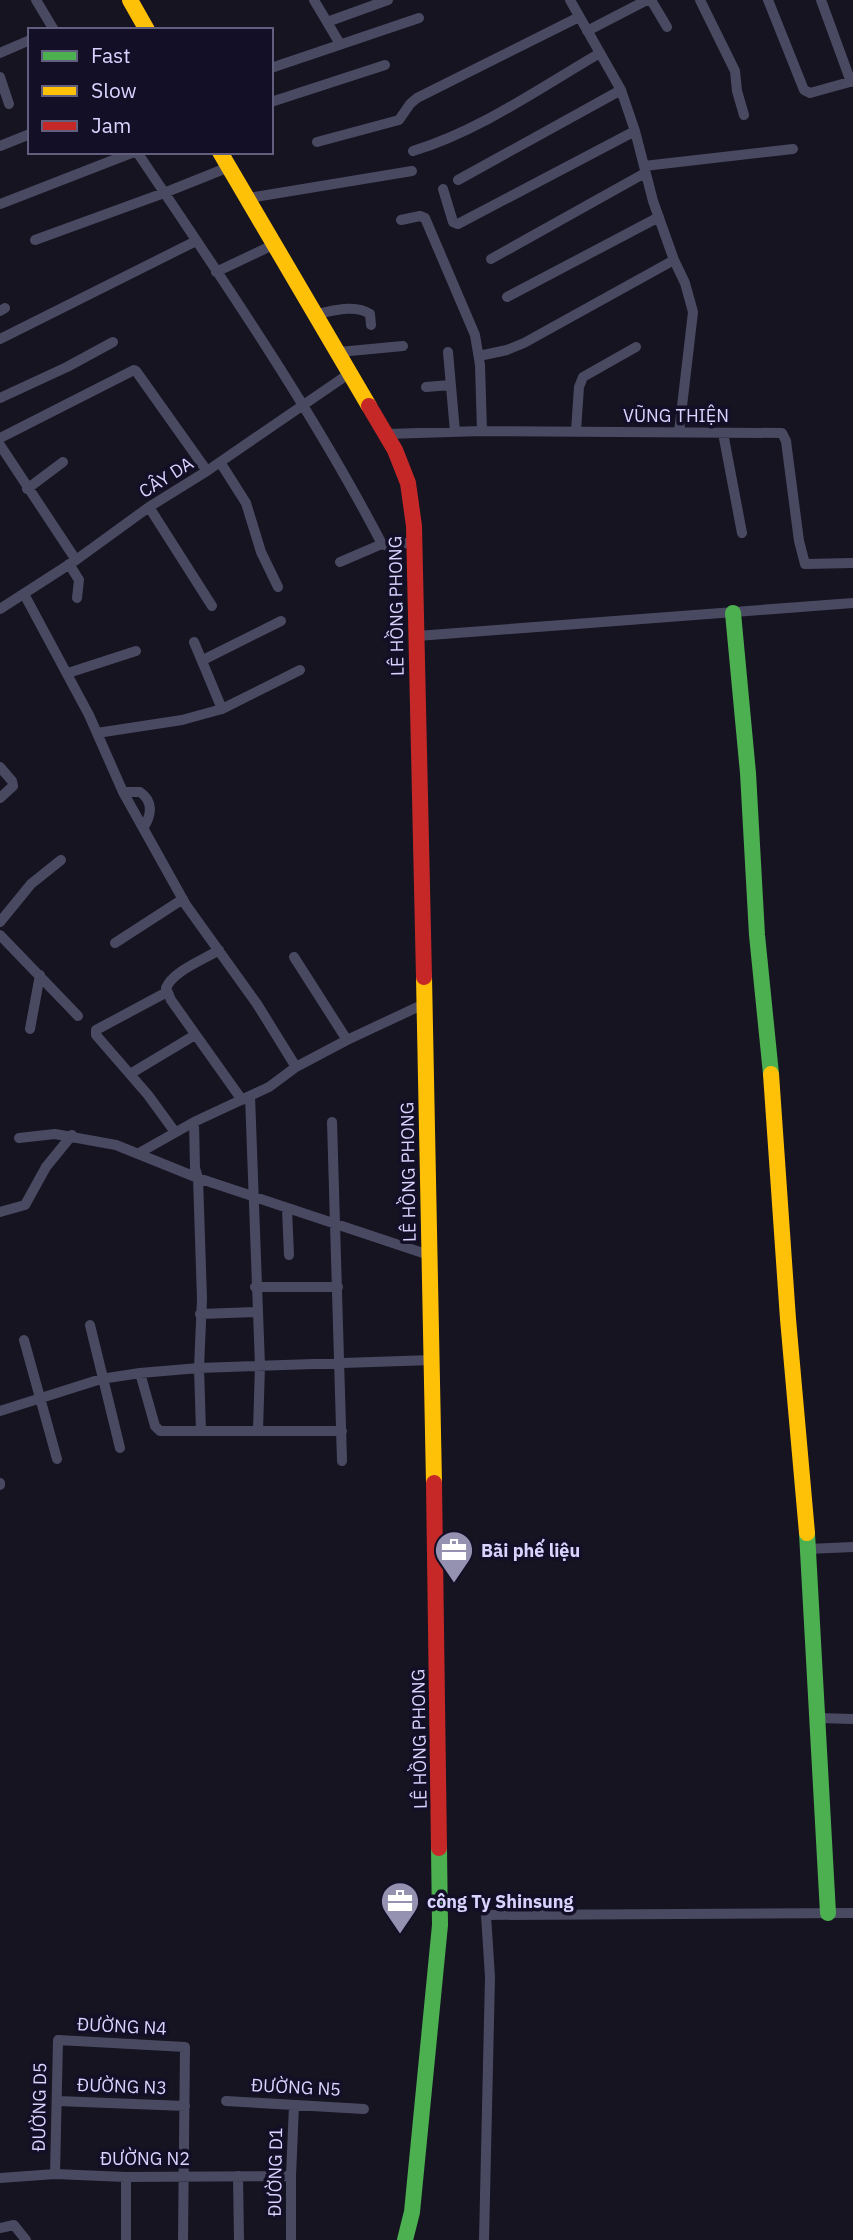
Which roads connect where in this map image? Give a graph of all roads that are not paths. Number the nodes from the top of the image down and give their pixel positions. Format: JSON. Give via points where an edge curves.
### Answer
{"nodes":[{"id":1,"x":36,"y":0,"type":"edge"},
{"id":2,"x":130,"y":0,"type":"edge"},
{"id":3,"x":314,"y":0,"type":"edge"},
{"id":4,"x":388,"y":0,"type":"edge"},
{"id":5,"x":570,"y":0,"type":"edge"},
{"id":6,"x":649,"y":0,"type":"edge"},
{"id":7,"x":700,"y":0,"type":"edge"},
{"id":8,"x":768,"y":0,"type":"edge"},
{"id":9,"x":821,"y":0,"type":"edge"},
{"id":10,"x":579,"y":17,"type":"junction"},
{"id":11,"x":419,"y":18,"type":"dead end"},
{"id":12,"x":327,"y":22,"type":"junction"},
{"id":13,"x":667,"y":27,"type":"dead end"},
{"id":14,"x":53,"y":28,"type":"edge"},
{"id":15,"x":146,"y":28,"type":"edge"},
{"id":16,"x":587,"y":31,"type":"junction"},
{"id":17,"x":28,"y":41,"type":"edge"},
{"id":18,"x":340,"y":44,"type":"junction"},
{"id":19,"x":0,"y":53,"type":"edge"},
{"id":20,"x":600,"y":53,"type":"junction"},
{"id":21,"x":385,"y":65,"type":"dead end"},
{"id":22,"x":273,"y":67,"type":"edge"},
{"id":23,"x":0,"y":77,"type":"edge"},
{"id":24,"x":852,"y":81,"type":"edge"},
{"id":25,"x":621,"y":90,"type":"junction"},
{"id":26,"x":273,"y":101,"type":"edge"},
{"id":27,"x":9,"y":104,"type":"dead end"},
{"id":28,"x":744,"y":115,"type":"dead end"},
{"id":29,"x":635,"y":131,"type":"junction"},
{"id":30,"x":28,"y":135,"type":"edge"},
{"id":31,"x":317,"y":142,"type":"dead end"},
{"id":32,"x":0,"y":146,"type":"edge"},
{"id":33,"x":793,"y":149,"type":"dead end"},
{"id":34,"x":413,"y":151,"type":"dead end"},
{"id":35,"x":130,"y":154,"type":"edge"},
{"id":36,"x":136,"y":154,"type":"edge"},
{"id":37,"x":221,"y":154,"type":"edge"},
{"id":38,"x":229,"y":167,"type":"junction"},
{"id":39,"x":644,"y":169,"type":"junction"},
{"id":40,"x":412,"y":171,"type":"dead end"},
{"id":41,"x":458,"y":180,"type":"dead end"},
{"id":42,"x":443,"y":189,"type":"dead end"},
{"id":43,"x":164,"y":193,"type":"junction"},
{"id":44,"x":249,"y":198,"type":"junction"},
{"id":45,"x":0,"y":204,"type":"edge"},
{"id":46,"x":659,"y":217,"type":"junction"},
{"id":47,"x":401,"y":220,"type":"dead end"},
{"id":48,"x":35,"y":240,"type":"dead end"},
{"id":49,"x":196,"y":241,"type":"junction"},
{"id":50,"x":275,"y":244,"type":"junction"},
{"id":51,"x":491,"y":258,"type":"dead end"},
{"id":52,"x":674,"y":260,"type":"junction"},
{"id":53,"x":216,"y":272,"type":"junction"},
{"id":54,"x":507,"y":297,"type":"dead end"},
{"id":55,"x":316,"y":314,"type":"junction"},
{"id":56,"x":371,"y":325,"type":"dead end"},
{"id":57,"x":0,"y":339,"type":"edge"},
{"id":58,"x":113,"y":342,"type":"dead end"},
{"id":59,"x":402,"y":346,"type":"dead end"},
{"id":60,"x":636,"y":347,"type":"dead end"},
{"id":61,"x":339,"y":352,"type":"junction"},
{"id":62,"x":448,"y":352,"type":"dead end"},
{"id":63,"x":479,"y":356,"type":"junction"},
{"id":64,"x":349,"y":373,"type":"junction"},
{"id":65,"x":450,"y":385,"type":"junction"},
{"id":66,"x":426,"y":387,"type":"dead end"},
{"id":67,"x":0,"y":398,"type":"edge"},
{"id":68,"x":303,"y":405,"type":"junction"},
{"id":69,"x":482,"y":431,"type":"junction"},
{"id":70,"x":576,"y":431,"type":"junction"},
{"id":71,"x":455,"y":432,"type":"junction"},
{"id":72,"x":679,"y":432,"type":"junction"},
{"id":73,"x":723,"y":433,"type":"junction"},
{"id":74,"x":387,"y":434,"type":"junction"},
{"id":75,"x":0,"y":438,"type":"edge"},
{"id":76,"x":0,"y":445,"type":"edge"},
{"id":77,"x":63,"y":462,"type":"dead end"},
{"id":78,"x":220,"y":462,"type":"junction"},
{"id":79,"x":207,"y":471,"type":"junction"},
{"id":80,"x":27,"y":488,"type":"junction"},
{"id":81,"x":149,"y":507,"type":"junction"},
{"id":82,"x":743,"y":533,"type":"dead end"},
{"id":83,"x":414,"y":541,"type":"junction"},
{"id":84,"x":382,"y":544,"type":"junction"},
{"id":85,"x":72,"y":562,"type":"junction"},
{"id":86,"x":340,"y":562,"type":"dead end"},
{"id":87,"x":853,"y":563,"type":"edge"},
{"id":88,"x":278,"y":587,"type":"dead end"},
{"id":89,"x":24,"y":594,"type":"junction"},
{"id":90,"x":77,"y":598,"type":"dead end"},
{"id":91,"x":853,"y":603,"type":"edge"},
{"id":92,"x":212,"y":606,"type":"dead end"},
{"id":93,"x":0,"y":608,"type":"edge"},
{"id":94,"x":733,"y":613,"type":"junction"},
{"id":95,"x":281,"y":621,"type":"dead end"},
{"id":96,"x":417,"y":636,"type":"junction"},
{"id":97,"x":194,"y":642,"type":"dead end"},
{"id":98,"x":136,"y":651,"type":"dead end"},
{"id":99,"x":203,"y":660,"type":"junction"},
{"id":100,"x":300,"y":670,"type":"dead end"},
{"id":101,"x":68,"y":673,"type":"junction"},
{"id":102,"x":222,"y":709,"type":"junction"},
{"id":103,"x":97,"y":733,"type":"junction"},
{"id":104,"x":0,"y":767,"type":"edge"},
{"id":105,"x":123,"y":792,"type":"junction"},
{"id":106,"x":0,"y":798,"type":"edge"},
{"id":107,"x":144,"y":827,"type":"junction"},
{"id":108,"x":61,"y":860,"type":"dead end"},
{"id":109,"x":183,"y":899,"type":"junction"},
{"id":110,"x":0,"y":922,"type":"edge"},
{"id":111,"x":0,"y":934,"type":"edge"},
{"id":112,"x":116,"y":943,"type":"dead end"},
{"id":113,"x":219,"y":950,"type":"junction"},
{"id":114,"x":294,"y":957,"type":"dead end"},
{"id":115,"x":40,"y":975,"type":"junction"},
{"id":116,"x":167,"y":992,"type":"junction"},
{"id":117,"x":424,"y":1004,"type":"junction"},
{"id":118,"x":78,"y":1016,"type":"dead end"},
{"id":119,"x":30,"y":1029,"type":"dead end"},
{"id":120,"x":195,"y":1035,"type":"junction"},
{"id":121,"x":347,"y":1040,"type":"junction"},
{"id":122,"x":296,"y":1067,"type":"junction"},
{"id":123,"x":130,"y":1074,"type":"junction"},
{"id":124,"x":246,"y":1098,"type":"junction"},
{"id":125,"x":194,"y":1122,"type":"junction"},
{"id":126,"x":332,"y":1122,"type":"dead end"},
{"id":127,"x":176,"y":1132,"type":"junction"},
{"id":128,"x":72,"y":1135,"type":"junction"},
{"id":129,"x":19,"y":1138,"type":"dead end"},
{"id":130,"x":139,"y":1153,"type":"junction"},
{"id":131,"x":198,"y":1178,"type":"junction"},
{"id":132,"x":252,"y":1196,"type":"junction"},
{"id":133,"x":287,"y":1209,"type":"junction"},
{"id":134,"x":0,"y":1212,"type":"edge"},
{"id":135,"x":336,"y":1226,"type":"junction"},
{"id":136,"x":289,"y":1255,"type":"dead end"},
{"id":137,"x":429,"y":1255,"type":"junction"},
{"id":138,"x":255,"y":1287,"type":"junction"},
{"id":139,"x":338,"y":1287,"type":"junction"},
{"id":140,"x":257,"y":1312,"type":"junction"},
{"id":141,"x":200,"y":1314,"type":"junction"},
{"id":142,"x":90,"y":1325,"type":"dead end"},
{"id":143,"x":24,"y":1340,"type":"dead end"},
{"id":144,"x":432,"y":1360,"type":"junction"},
{"id":145,"x":339,"y":1363,"type":"junction"},
{"id":146,"x":260,"y":1366,"type":"junction"},
{"id":147,"x":200,"y":1368,"type":"junction"},
{"id":148,"x":140,"y":1373,"type":"junction"},
{"id":149,"x":101,"y":1379,"type":"junction"},
{"id":150,"x":39,"y":1400,"type":"junction"},
{"id":151,"x":0,"y":1410,"type":"edge"},
{"id":152,"x":258,"y":1430,"type":"junction"},
{"id":153,"x":201,"y":1431,"type":"junction"},
{"id":154,"x":342,"y":1431,"type":"junction"},
{"id":155,"x":120,"y":1448,"type":"dead end"},
{"id":156,"x":57,"y":1460,"type":"dead end"},
{"id":157,"x":342,"y":1461,"type":"dead end"},
{"id":158,"x":853,"y":1547,"type":"edge"},
{"id":159,"x":808,"y":1549,"type":"junction"},
{"id":160,"x":818,"y":1718,"type":"junction"},
{"id":161,"x":853,"y":1719,"type":"edge"},
{"id":162,"x":828,"y":1913,"type":"junction"},
{"id":163,"x":853,"y":1913,"type":"edge"},
{"id":164,"x":58,"y":2040,"type":"joint"},
{"id":165,"x":58,"y":2101,"type":"junction"},
{"id":166,"x":226,"y":2101,"type":"dead end"},
{"id":167,"x":294,"y":2105,"type":"junction"},
{"id":168,"x":185,"y":2106,"type":"junction"},
{"id":169,"x":364,"y":2109,"type":"dead end"},
{"id":170,"x":55,"y":2174,"type":"junction"},
{"id":171,"x":182,"y":2176,"type":"junction"},
{"id":172,"x":238,"y":2176,"type":"junction"},
{"id":173,"x":290,"y":2176,"type":"junction"},
{"id":174,"x":126,"y":2177,"type":"junction"},
{"id":175,"x":0,"y":2179,"type":"edge"},
{"id":176,"x":0,"y":2228,"type":"edge"},
{"id":177,"x":26,"y":2240,"type":"edge"},
{"id":178,"x":126,"y":2240,"type":"edge"},
{"id":179,"x":183,"y":2240,"type":"edge"},
{"id":180,"x":239,"y":2240,"type":"edge"},
{"id":181,"x":291,"y":2240,"type":"edge"},
{"id":182,"x":405,"y":2240,"type":"edge"},
{"id":183,"x":484,"y":2240,"type":"edge"}],
"edges":[{"from":1,"to":14,"type":"street"},
{"from":2,"to":15,"type":"main road"},
{"from":3,"to":12,"type":"street"},
{"from":4,"to":12,"type":"street"},
{"from":5,"to":10,"type":"street"},
{"from":6,"to":13,"type":"street"},
{"from":6,"to":16,"type":"street"},
{"from":7,"to":28,"type":"street","via":[[735,71]]},
{"from":8,"to":24,"type":"street","via":[[804,90],[810,93]]},
{"from":9,"to":24,"type":"street"},
{"from":10,"to":16,"type":"street"},
{"from":10,"to":31,"type":"street","via":[[417,98],[398,120]]},
{"from":11,"to":18,"type":"street"},
{"from":12,"to":18,"type":"street"},
{"from":16,"to":20,"type":"street"},
{"from":17,"to":19,"type":"street"},
{"from":18,"to":22,"type":"street"},
{"from":20,"to":25,"type":"street"},
{"from":20,"to":34,"type":"street","via":[[467,129]]},
{"from":21,"to":26,"type":"street"},
{"from":23,"to":27,"type":"street"},
{"from":25,"to":29,"type":"street"},
{"from":25,"to":41,"type":"street"},
{"from":29,"to":39,"type":"street"},
{"from":29,"to":42,"type":"street","via":[[458,224],[453,222]]},
{"from":30,"to":32,"type":"street"},
{"from":33,"to":39,"type":"street"},
{"from":35,"to":45,"type":"street"},
{"from":36,"to":43,"type":"street"},
{"from":37,"to":38,"type":"main road","name":"LÊ HỒNG PHONG"},
{"from":38,"to":43,"type":"street"},
{"from":38,"to":44,"type":"main road","name":"LÊ HỒNG PHONG"},
{"from":39,"to":46,"type":"street"},
{"from":39,"to":51,"type":"street"},
{"from":40,"to":44,"type":"street"},
{"from":43,"to":48,"type":"street"},
{"from":43,"to":49,"type":"street"},
{"from":44,"to":50,"type":"main road","name":"LÊ HỒNG PHONG"},
{"from":46,"to":52,"type":"street"},
{"from":46,"to":54,"type":"street"},
{"from":47,"to":63,"type":"street","via":[[425,218],[469,317]]},
{"from":49,"to":53,"type":"street"},
{"from":49,"to":57,"type":"street"},
{"from":50,"to":53,"type":"street"},
{"from":50,"to":55,"type":"main road","name":"LÊ HỒNG PHONG"},
{"from":52,"to":63,"type":"street","via":[[524,343]]},
{"from":52,"to":72,"type":"street","via":[[693,312]]},
{"from":53,"to":68,"type":"street"},
{"from":55,"to":56,"type":"street","via":[[362,309],[370,314]]},
{"from":55,"to":61,"type":"main road","name":"LÊ HỒNG PHONG"},
{"from":58,"to":67,"type":"street"},
{"from":59,"to":61,"type":"street"},
{"from":60,"to":70,"type":"street","via":[[581,381]]},
{"from":61,"to":64,"type":"main road","name":"LÊ HỒNG PHONG"},
{"from":62,"to":65,"type":"street"},
{"from":63,"to":69,"type":"street"},
{"from":64,"to":68,"type":"street","name":"CÂY DA"},
{"from":64,"to":74,"type":"main road","name":"LÊ HỒNG PHONG"},
{"from":65,"to":66,"type":"street"},
{"from":65,"to":71,"type":"street"},
{"from":68,"to":78,"type":"street","name":"CÂY DA"},
{"from":68,"to":84,"type":"street"},
{"from":69,"to":70,"type":"street","name":"VŨNG THIỆN"},
{"from":69,"to":71,"type":"street","name":"VŨNG THIỆN"},
{"from":70,"to":72,"type":"street","name":"VŨNG THIỆN"},
{"from":71,"to":74,"type":"street","name":"VŨNG THIỆN"},
{"from":72,"to":73,"type":"street","name":"VŨNG THIỆN"},
{"from":73,"to":82,"type":"street"},
{"from":73,"to":87,"type":"street","name":"VŨNG THIỆN","via":[[784,434],[805,564]]},
{"from":74,"to":83,"type":"main road","name":"LÊ HỒNG PHONG","via":[[408,483]]},
{"from":75,"to":79,"type":"street","via":[[136,371]]},
{"from":76,"to":80,"type":"street"},
{"from":77,"to":80,"type":"street"},
{"from":78,"to":79,"type":"street","name":"CÂY DA"},
{"from":78,"to":88,"type":"street","via":[[246,503]]},
{"from":79,"to":81,"type":"street","name":"CÂY DA"},
{"from":80,"to":85,"type":"street"},
{"from":81,"to":85,"type":"street","name":"CÂY DA"},
{"from":81,"to":92,"type":"street"},
{"from":83,"to":84,"type":"street","via":[[391,547]]},
{"from":83,"to":96,"type":"main road","name":"LÊ HỒNG PHONG"},
{"from":84,"to":86,"type":"street"},
{"from":85,"to":89,"type":"street","name":"CÂY DA"},
{"from":85,"to":90,"type":"street","via":[[79,580]]},
{"from":89,"to":93,"type":"street","name":"CÂY DA"},
{"from":89,"to":101,"type":"street"},
{"from":91,"to":94,"type":"street"},
{"from":94,"to":96,"type":"street"},
{"from":94,"to":159,"type":"main road"},
{"from":95,"to":99,"type":"street"},
{"from":96,"to":117,"type":"main road","name":"LÊ HỒNG PHONG"},
{"from":97,"to":99,"type":"street"},
{"from":98,"to":101,"type":"street"},
{"from":99,"to":102,"type":"street"},
{"from":100,"to":102,"type":"street"},
{"from":101,"to":103,"type":"street"},
{"from":102,"to":103,"type":"street"},
{"from":103,"to":105,"type":"street"},
{"from":104,"to":106,"type":"street","via":[[13,786]]},
{"from":105,"to":107,"type":"street"},
{"from":105,"to":107,"type":"street","via":[[140,792],[146,797],[150,816]]},
{"from":107,"to":109,"type":"street"},
{"from":108,"to":110,"type":"street","via":[[31,884]]},
{"from":109,"to":112,"type":"street"},
{"from":109,"to":113,"type":"street"},
{"from":111,"to":115,"type":"street"},
{"from":113,"to":116,"type":"street","via":[[172,979]]},
{"from":113,"to":122,"type":"street"},
{"from":114,"to":121,"type":"street"},
{"from":115,"to":118,"type":"street"},
{"from":115,"to":119,"type":"street"},
{"from":116,"to":120,"type":"street"},
{"from":116,"to":123,"type":"street","via":[[96,1030],[97,1038]]},
{"from":117,"to":121,"type":"street"},
{"from":117,"to":137,"type":"main road","name":"LÊ HỒNG PHONG"},
{"from":120,"to":123,"type":"street"},
{"from":120,"to":124,"type":"street"},
{"from":121,"to":122,"type":"street"},
{"from":122,"to":124,"type":"street"},
{"from":123,"to":127,"type":"street"},
{"from":124,"to":125,"type":"street"},
{"from":124,"to":132,"type":"street"},
{"from":125,"to":127,"type":"street"},
{"from":125,"to":131,"type":"street"},
{"from":126,"to":135,"type":"street"},
{"from":127,"to":130,"type":"street"},
{"from":128,"to":129,"type":"street"},
{"from":128,"to":130,"type":"street"},
{"from":128,"to":134,"type":"street","via":[[40,1176],[25,1205]]},
{"from":130,"to":131,"type":"street"},
{"from":131,"to":132,"type":"street"},
{"from":131,"to":141,"type":"street"},
{"from":132,"to":133,"type":"street"},
{"from":132,"to":138,"type":"street"},
{"from":133,"to":135,"type":"street"},
{"from":133,"to":136,"type":"street"},
{"from":135,"to":137,"type":"street"},
{"from":135,"to":139,"type":"street"},
{"from":137,"to":144,"type":"main road","name":"LÊ HỒNG PHONG"},
{"from":138,"to":139,"type":"street"},
{"from":138,"to":140,"type":"street"},
{"from":139,"to":145,"type":"street"},
{"from":140,"to":141,"type":"street"},
{"from":140,"to":146,"type":"street"},
{"from":141,"to":147,"type":"street"},
{"from":142,"to":149,"type":"street"},
{"from":143,"to":150,"type":"street"},
{"from":144,"to":145,"type":"street"},
{"from":144,"to":182,"type":"main road","name":"LÊ HỒNG PHONG","via":[[440,1926],[412,2212]]},
{"from":145,"to":146,"type":"street"},
{"from":145,"to":154,"type":"street"},
{"from":146,"to":147,"type":"street"},
{"from":146,"to":152,"type":"street"},
{"from":147,"to":148,"type":"street"},
{"from":147,"to":153,"type":"street"},
{"from":148,"to":149,"type":"street"},
{"from":148,"to":153,"type":"street","via":[[157,1429]]},
{"from":149,"to":150,"type":"street"},
{"from":149,"to":155,"type":"street"},
{"from":150,"to":151,"type":"street"},
{"from":150,"to":156,"type":"street"},
{"from":152,"to":153,"type":"street"},
{"from":152,"to":154,"type":"street"},
{"from":154,"to":157,"type":"street"},
{"from":158,"to":159,"type":"street"},
{"from":159,"to":160,"type":"main road"},
{"from":160,"to":161,"type":"street"},
{"from":160,"to":162,"type":"main road"},
{"from":162,"to":163,"type":"street"},
{"from":162,"to":183,"type":"street","via":[[486,1915],[490,1977]]},
{"from":164,"to":165,"type":"street","name":"ĐƯỜNG D5"},
{"from":164,"to":168,"type":"street","name":"ĐƯỜNG N4","via":[[185,2046]]},
{"from":165,"to":168,"type":"street","name":"ĐƯỜNG N3"},
{"from":165,"to":170,"type":"street","name":"ĐƯỜNG D5"},
{"from":166,"to":167,"type":"street","name":"ĐƯỜNG N5"},
{"from":167,"to":169,"type":"street","name":"ĐƯỜNG N5"},
{"from":167,"to":173,"type":"street","name":"ĐƯỜNG D1"},
{"from":168,"to":171,"type":"street"},
{"from":170,"to":174,"type":"street","name":"ĐƯỜNG N2"},
{"from":170,"to":175,"type":"street","name":"ĐƯỜNG N2"},
{"from":171,"to":172,"type":"street","name":"ĐƯỜNG N2"},
{"from":171,"to":174,"type":"street","name":"ĐƯỜNG N2"},
{"from":171,"to":179,"type":"street"},
{"from":172,"to":173,"type":"street","name":"ĐƯỜNG N2"},
{"from":172,"to":180,"type":"street"},
{"from":173,"to":181,"type":"street","name":"ĐƯỜNG D1"},
{"from":174,"to":178,"type":"street"},
{"from":176,"to":177,"type":"street","via":[[14,2225]]}]}
